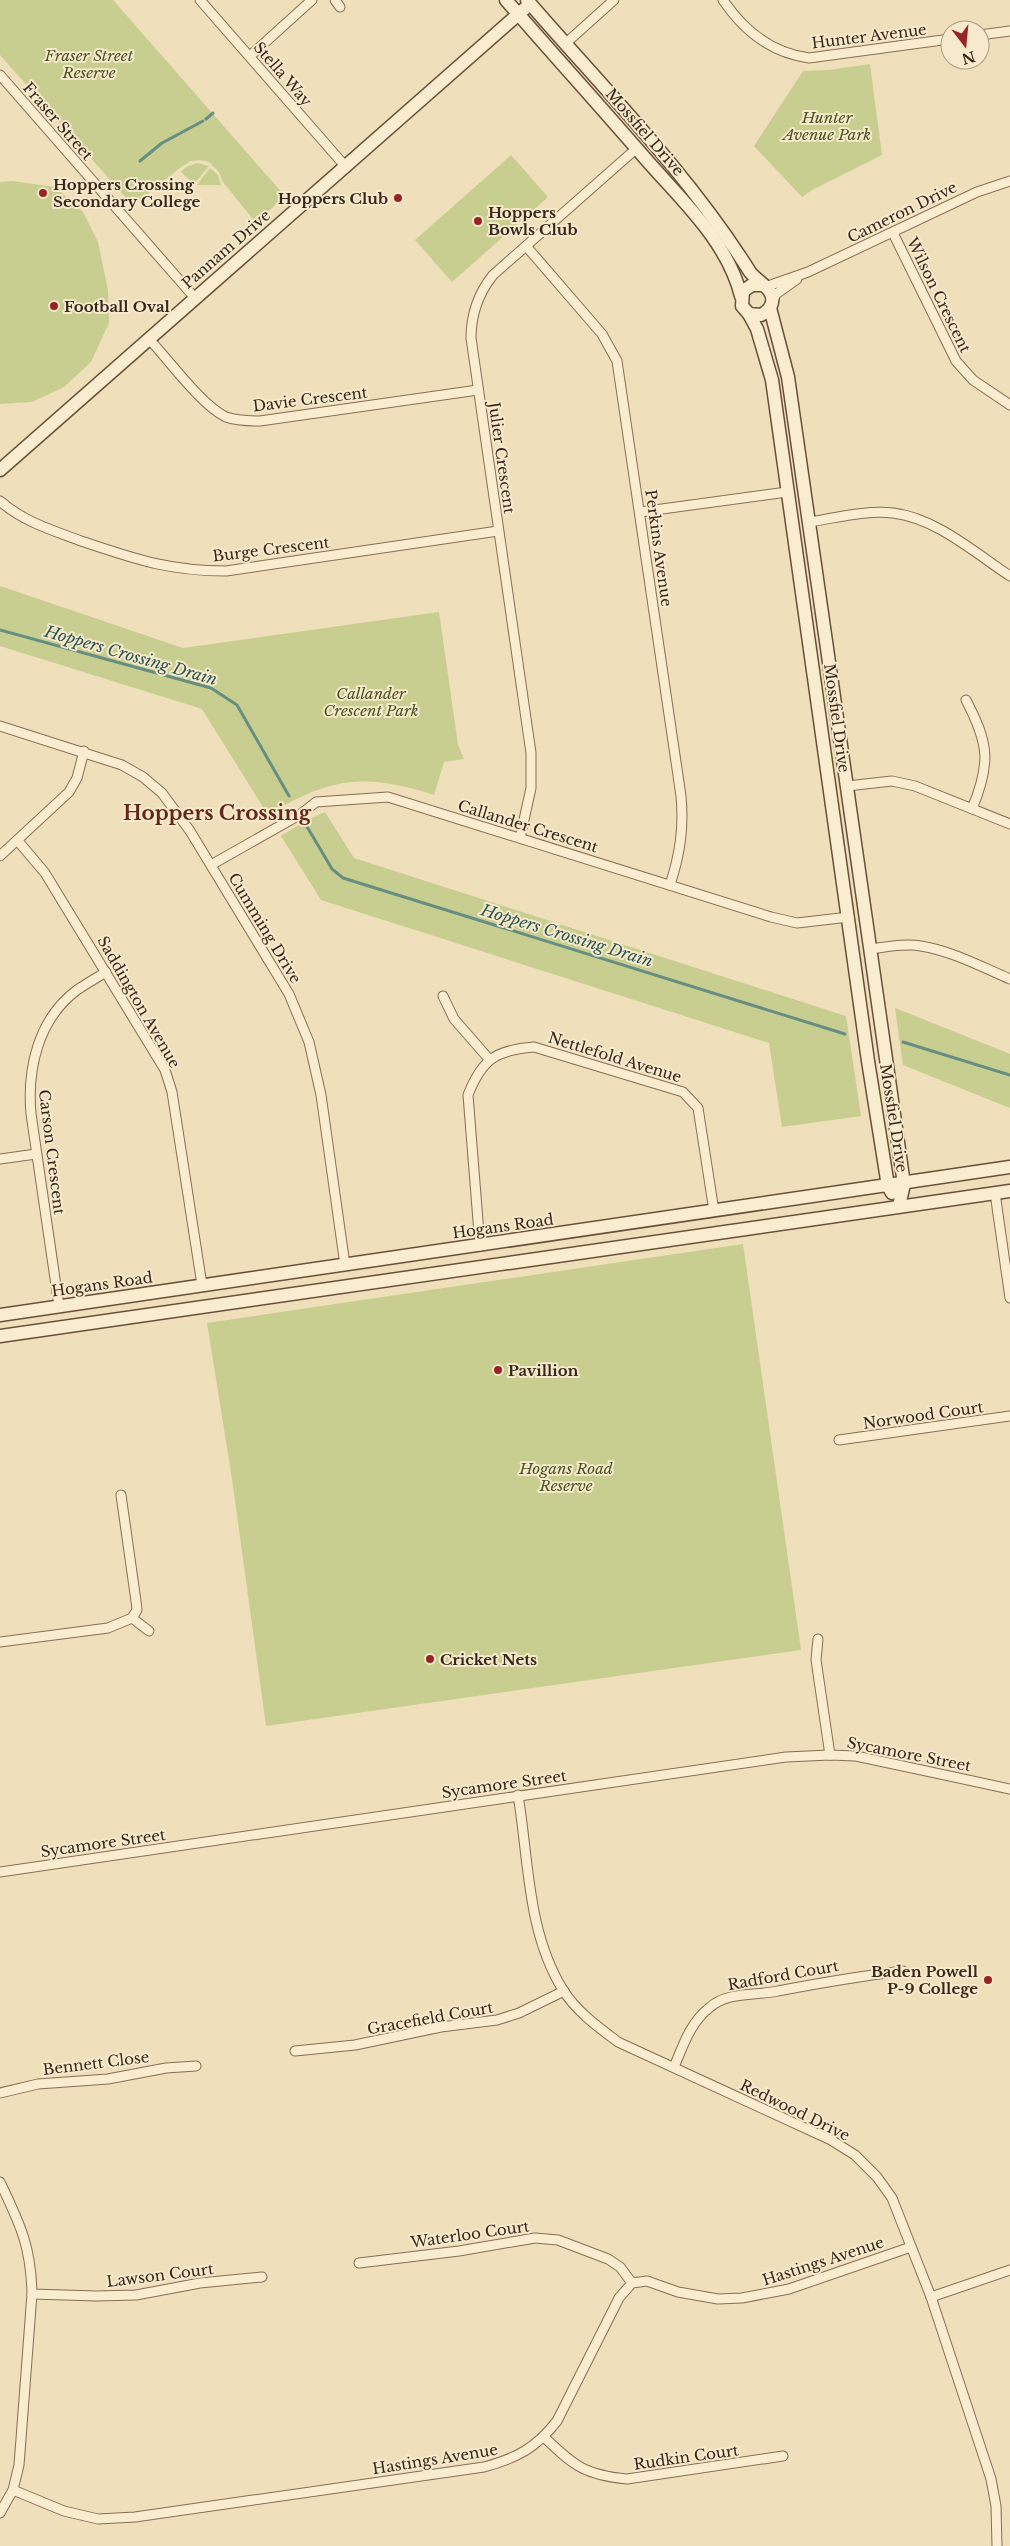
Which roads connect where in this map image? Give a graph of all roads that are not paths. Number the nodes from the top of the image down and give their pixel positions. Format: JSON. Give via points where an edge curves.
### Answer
{"nodes":[{"id":1,"x":200,"y":0,"type":"edge"},
{"id":2,"x":312,"y":0,"type":"edge"},
{"id":3,"x":506,"y":0,"type":"edge"},
{"id":4,"x":614,"y":0,"type":"edge"},
{"id":5,"x":723,"y":0,"type":"edge"},
{"id":6,"x":528,"y":2,"type":"edge"},
{"id":7,"x":519,"y":14,"type":"junction"},
{"id":8,"x":1010,"y":31,"type":"edge"},
{"id":9,"x":990,"y":34,"type":"edge"},
{"id":10,"x":940,"y":41,"type":"edge"},
{"id":11,"x":565,"y":44,"type":"junction"},
{"id":12,"x":554,"y":54,"type":"junction"},
{"id":13,"x":250,"y":56,"type":"junction"},
{"id":14,"x":0,"y":75,"type":"edge"},
{"id":15,"x":648,"y":139,"type":"junction"},
{"id":16,"x":637,"y":148,"type":"junction"},
{"id":17,"x":345,"y":166,"type":"junction"},
{"id":18,"x":1010,"y":181,"type":"edge"},
{"id":19,"x":893,"y":233,"type":"junction"},
{"id":20,"x":526,"y":246,"type":"junction"},
{"id":21,"x":808,"y":272,"type":"junction"},
{"id":22,"x":764,"y":286,"type":"junction"},
{"id":23,"x":741,"y":296,"type":"junction"},
{"id":24,"x":195,"y":298,"type":"junction"},
{"id":25,"x":771,"y":306,"type":"junction"},
{"id":26,"x":749,"y":314,"type":"junction"},
{"id":27,"x":149,"y":339,"type":"junction"},
{"id":28,"x":478,"y":390,"type":"junction"},
{"id":29,"x":1010,"y":404,"type":"edge"},
{"id":30,"x":0,"y":470,"type":"edge"},
{"id":31,"x":803,"y":490,"type":"junction"},
{"id":32,"x":787,"y":492,"type":"junction"},
{"id":33,"x":0,"y":501,"type":"edge"},
{"id":34,"x":640,"y":512,"type":"junction"},
{"id":35,"x":809,"y":522,"type":"junction"},
{"id":36,"x":792,"y":524,"type":"junction"},
{"id":37,"x":498,"y":532,"type":"junction"},
{"id":38,"x":1010,"y":576,"type":"edge"},
{"id":39,"x":966,"y":700,"type":"dead end"},
{"id":40,"x":0,"y":726,"type":"edge"},
{"id":41,"x":84,"y":751,"type":"junction"},
{"id":42,"x":847,"y":786,"type":"junction"},
{"id":43,"x":830,"y":789,"type":"junction"},
{"id":44,"x":972,"y":809,"type":"junction"},
{"id":45,"x":1010,"y":824,"type":"edge"},
{"id":46,"x":520,"y":838,"type":"junction"},
{"id":47,"x":18,"y":841,"type":"junction"},
{"id":48,"x":0,"y":856,"type":"edge"},
{"id":49,"x":211,"y":865,"type":"junction"},
{"id":50,"x":670,"y":885,"type":"junction"},
{"id":51,"x":866,"y":915,"type":"junction"},
{"id":52,"x":849,"y":917,"type":"junction"},
{"id":53,"x":870,"y":950,"type":"junction"},
{"id":54,"x":854,"y":952,"type":"junction"},
{"id":55,"x":106,"y":972,"type":"junction"},
{"id":56,"x":1010,"y":979,"type":"edge"},
{"id":57,"x":443,"y":996,"type":"dead end"},
{"id":58,"x":488,"y":1059,"type":"junction"},
{"id":59,"x":36,"y":1154,"type":"junction"},
{"id":60,"x":0,"y":1159,"type":"edge"},
{"id":61,"x":1010,"y":1167,"type":"edge"},
{"id":62,"x":904,"y":1184,"type":"junction"},
{"id":63,"x":888,"y":1186,"type":"junction"},
{"id":64,"x":1010,"y":1191,"type":"edge"},
{"id":65,"x":995,"y":1193,"type":"junction"},
{"id":66,"x":899,"y":1206,"type":"junction"},
{"id":67,"x":714,"y":1212,"type":"junction"},
{"id":68,"x":480,"y":1246,"type":"junction"},
{"id":69,"x":345,"y":1265,"type":"junction"},
{"id":70,"x":236,"y":1281,"type":"junction"},
{"id":71,"x":346,"y":1285,"type":"junction"},
{"id":72,"x":202,"y":1286,"type":"junction"},
{"id":73,"x":1010,"y":1298,"type":"edge"},
{"id":74,"x":247,"y":1302,"type":"junction"},
{"id":75,"x":60,"y":1306,"type":"junction"},
{"id":76,"x":0,"y":1315,"type":"edge"},
{"id":77,"x":0,"y":1336,"type":"edge"},
{"id":78,"x":1010,"y":1416,"type":"edge"},
{"id":79,"x":839,"y":1440,"type":"dead end"},
{"id":80,"x":121,"y":1495,"type":"dead end"},
{"id":81,"x":132,"y":1618,"type":"junction"},
{"id":82,"x":149,"y":1631,"type":"dead end"},
{"id":83,"x":818,"y":1639,"type":"dead end"},
{"id":84,"x":0,"y":1642,"type":"edge"},
{"id":85,"x":830,"y":1754,"type":"junction"},
{"id":86,"x":1010,"y":1789,"type":"edge"},
{"id":87,"x":518,"y":1795,"type":"junction"},
{"id":88,"x":0,"y":1872,"type":"edge"},
{"id":89,"x":903,"y":1971,"type":"dead end"},
{"id":90,"x":564,"y":1991,"type":"junction"},
{"id":91,"x":295,"y":2051,"type":"dead end"},
{"id":92,"x":196,"y":2066,"type":"dead end"},
{"id":93,"x":674,"y":2066,"type":"junction"},
{"id":94,"x":0,"y":2093,"type":"edge"},
{"id":95,"x":0,"y":2182,"type":"edge"},
{"id":96,"x":911,"y":2247,"type":"junction"},
{"id":97,"x":358,"y":2263,"type":"dead end"},
{"id":98,"x":1010,"y":2270,"type":"edge"},
{"id":99,"x":262,"y":2277,"type":"dead end"},
{"id":100,"x":632,"y":2283,"type":"junction"},
{"id":101,"x":32,"y":2294,"type":"junction"},
{"id":102,"x":931,"y":2297,"type":"junction"},
{"id":103,"x":544,"y":2437,"type":"junction"},
{"id":104,"x":784,"y":2456,"type":"dead end"},
{"id":105,"x":12,"y":2490,"type":"junction"},
{"id":106,"x":0,"y":2513,"type":"edge"},
{"id":107,"x":997,"y":2546,"type":"edge"}],
"edges":[{"from":1,"to":13,"type":"street","name":"Stella Way"},
{"from":2,"to":13,"type":"street"},
{"from":3,"to":7,"type":"street","name":"Mossfiel Drive"},
{"from":4,"to":11,"type":"street"},
{"from":5,"to":10,"type":"street","name":"Hunter Avenue","via":[[755,36],[781,53],[796,56],[809,58]]},
{"from":6,"to":7,"type":"street","name":"Pannam Drive"},
{"from":6,"to":11,"type":"street","name":"Mossfiel Drive"},
{"from":7,"to":12,"type":"street","name":"Mossfiel Drive"},
{"from":7,"to":17,"type":"street","name":"Pannam Drive"},
{"from":8,"to":9,"type":"street"},
{"from":11,"to":12,"type":"street"},
{"from":11,"to":15,"type":"street","name":"Mossfiel Drive"},
{"from":12,"to":16,"type":"street","name":"Mossfiel Drive"},
{"from":13,"to":17,"type":"street","name":"Stella Way"},
{"from":14,"to":24,"type":"street","name":"Fraser Street"},
{"from":15,"to":16,"type":"street"},
{"from":15,"to":22,"type":"street","name":"Mossfiel Drive","via":[[695,191]]},
{"from":16,"to":20,"type":"street","name":"Julier Crescent"},
{"from":16,"to":23,"type":"street","name":"Mossfiel Drive","via":[[717,241],[736,278]]},
{"from":17,"to":24,"type":"street","name":"Pannam Drive"},
{"from":18,"to":19,"type":"street","name":"Cameron Drive","via":[[977,192]]},
{"from":19,"to":21,"type":"street","name":"Cameron Drive"},
{"from":19,"to":29,"type":"street","name":"Wilson Crescent","via":[[956,361],[973,380]]},
{"from":20,"to":28,"type":"street","name":"Julier Crescent","via":[[492,275],[474,312],[472,338]]},
{"from":20,"to":34,"type":"street","name":"Perkins Avenue","via":[[614,352]]},
{"from":21,"to":22,"type":"street","name":"Cameron Drive"},
{"from":21,"to":25,"type":"street","name":"Cameron Drive","via":[[776,294]]},
{"from":22,"to":23,"type":"street","via":[[747,287]]},
{"from":22,"to":25,"type":"street","via":[[771,294]]},
{"from":23,"to":26,"type":"street","via":[[742,306]]},
{"from":24,"to":27,"type":"street","name":"Pannam Drive"},
{"from":25,"to":26,"type":"street","via":[[761,315]]},
{"from":25,"to":31,"type":"street","name":"Mossfiel Drive","via":[[788,377]]},
{"from":26,"to":32,"type":"street","name":"Mossfiel Drive","via":[[757,329],[772,380]]},
{"from":27,"to":28,"type":"street","name":"Davie Crescent","via":[[210,407],[227,418],[244,421]]},
{"from":27,"to":30,"type":"street","name":"Pannam Drive"},
{"from":28,"to":37,"type":"street","name":"Julier Crescent"},
{"from":31,"to":32,"type":"street"},
{"from":31,"to":35,"type":"street","name":"Mossfiel Drive"},
{"from":32,"to":34,"type":"street"},
{"from":32,"to":36,"type":"street","name":"Mossfiel Drive"},
{"from":33,"to":37,"type":"street","name":"Burge Crescent","via":[[33,524],[143,562],[193,571],[226,571]]},
{"from":34,"to":50,"type":"street","name":"Perkins Avenue","via":[[682,806],[680,856]]},
{"from":35,"to":36,"type":"street"},
{"from":35,"to":38,"type":"street","via":[[874,513],[920,520]]},
{"from":35,"to":42,"type":"street","name":"Mossfiel Drive"},
{"from":36,"to":43,"type":"street","name":"Mossfiel Drive"},
{"from":37,"to":46,"type":"street","name":"Julier Crescent","via":[[531,753],[531,788]]},
{"from":39,"to":44,"type":"street","via":[[981,732],[986,770]]},
{"from":40,"to":41,"type":"street","name":"Cumming Drive"},
{"from":41,"to":47,"type":"street","via":[[77,778],[69,792]]},
{"from":41,"to":49,"type":"street","name":"Cumming Drive","via":[[122,765],[162,793]]},
{"from":42,"to":43,"type":"street"},
{"from":42,"to":44,"type":"street","via":[[892,781],[915,786]]},
{"from":42,"to":51,"type":"street","name":"Mossfiel Drive"},
{"from":43,"to":52,"type":"street","name":"Mossfiel Drive"},
{"from":44,"to":45,"type":"street"},
{"from":46,"to":49,"type":"street","name":"Callander Crescent","via":[[388,798],[346,798],[316,802],[301,814]]},
{"from":46,"to":50,"type":"street","name":"Callander Crescent"},
{"from":47,"to":48,"type":"street"},
{"from":47,"to":55,"type":"street","name":"Saddington Avenue","via":[[45,873]]},
{"from":49,"to":69,"type":"street","name":"Cumming Drive","via":[[289,994],[309,1042],[321,1095]]},
{"from":50,"to":52,"type":"street","name":"Callander Crescent","via":[[797,923]]},
{"from":51,"to":52,"type":"street"},
{"from":51,"to":53,"type":"street","name":"Mossfiel Drive"},
{"from":52,"to":54,"type":"street","name":"Mossfiel Drive"},
{"from":53,"to":54,"type":"street"},
{"from":53,"to":56,"type":"street","via":[[921,946],[943,951]]},
{"from":53,"to":62,"type":"street","name":"Mossfiel Drive"},
{"from":54,"to":63,"type":"street","name":"Mossfiel Drive"},
{"from":55,"to":59,"type":"street","name":"Carson Crescent","via":[[63,1002],[51,1016],[34,1053],[29,1092]]},
{"from":55,"to":72,"type":"street","name":"Saddington Avenue","via":[[165,1070],[172,1092]]},
{"from":57,"to":58,"type":"street","via":[[454,1019]]},
{"from":58,"to":67,"type":"street","name":"Nettlefold Avenue","via":[[510,1049],[534,1046],[683,1092],[698,1108]]},
{"from":58,"to":68,"type":"street","via":[[475,1076],[468,1095]]},
{"from":59,"to":60,"type":"street"},
{"from":59,"to":75,"type":"street","name":"Carson Crescent"},
{"from":61,"to":62,"type":"street","name":"Hogans Road"},
{"from":62,"to":63,"type":"street","name":"Hogans Road"},
{"from":62,"to":66,"type":"street","name":"Mossfiel Drive"},
{"from":63,"to":66,"type":"street","name":"Mossfiel Drive"},
{"from":63,"to":67,"type":"street","name":"Hogans Road"},
{"from":64,"to":65,"type":"street"},
{"from":65,"to":66,"type":"street"},
{"from":65,"to":73,"type":"street"},
{"from":66,"to":71,"type":"street"},
{"from":67,"to":68,"type":"street","name":"Hogans Road"},
{"from":68,"to":69,"type":"street","name":"Hogans Road"},
{"from":69,"to":70,"type":"street","name":"Hogans Road"},
{"from":69,"to":71,"type":"street"},
{"from":70,"to":72,"type":"street","name":"Hogans Road"},
{"from":70,"to":74,"type":"street"},
{"from":71,"to":74,"type":"street"},
{"from":72,"to":75,"type":"street","name":"Hogans Road"},
{"from":74,"to":77,"type":"street"},
{"from":75,"to":76,"type":"street","name":"Hogans Road"},
{"from":78,"to":79,"type":"street","name":"Norwood Court"},
{"from":80,"to":81,"type":"street","via":[[136,1601],[136,1613]]},
{"from":81,"to":82,"type":"street"},
{"from":81,"to":84,"type":"street","via":[[108,1628]]},
{"from":83,"to":85,"type":"street","via":[[816,1660]]},
{"from":85,"to":86,"type":"street","name":"Sycamore Street","via":[[886,1762]]},
{"from":85,"to":87,"type":"street","name":"Sycamore Street","via":[[786,1757]]},
{"from":87,"to":88,"type":"street","name":"Sycamore Street"},
{"from":87,"to":90,"type":"street","name":"Redwood Drive","via":[[536,1924],[549,1964]]},
{"from":89,"to":93,"type":"street","name":"Radford Court","via":[[825,1981],[724,2000],[710,2006],[699,2017],[689,2031]]},
{"from":90,"to":91,"type":"street","name":"Gracefield Court","via":[[519,2014],[497,2020],[442,2027],[355,2045]]},
{"from":90,"to":93,"type":"street","name":"Redwood Drive","via":[[596,2026],[618,2042]]},
{"from":92,"to":94,"type":"street","name":"Bennett Close","via":[[38,2084]]},
{"from":93,"to":96,"type":"street","name":"Redwood Drive","via":[[831,2140],[854,2155],[877,2177],[892,2198]]},
{"from":95,"to":101,"type":"street","via":[[25,2238]]},
{"from":96,"to":100,"type":"street","name":"Hastings Avenue","via":[[789,2289],[742,2298],[718,2299],[678,2292],[647,2281]]},
{"from":96,"to":102,"type":"street","name":"Redwood Drive"},
{"from":97,"to":100,"type":"street","name":"Waterloo Court","via":[[535,2238],[558,2240],[608,2258]]},
{"from":98,"to":102,"type":"street"},
{"from":99,"to":101,"type":"street","name":"Lawson Court","via":[[200,2283],[136,2295]]},
{"from":100,"to":103,"type":"street","name":"Hastings Avenue","via":[[619,2298],[568,2401]]},
{"from":101,"to":105,"type":"street","via":[[19,2465]]},
{"from":102,"to":107,"type":"street","name":"Redwood Drive","via":[[991,2480],[996,2506]]},
{"from":103,"to":104,"type":"street","name":"Rudkin Court","via":[[584,2471],[627,2479]]},
{"from":103,"to":105,"type":"street","name":"Hastings Avenue","via":[[510,2460],[484,2467],[135,2517],[98,2519],[64,2511]]},
{"from":105,"to":106,"type":"street"}]}
